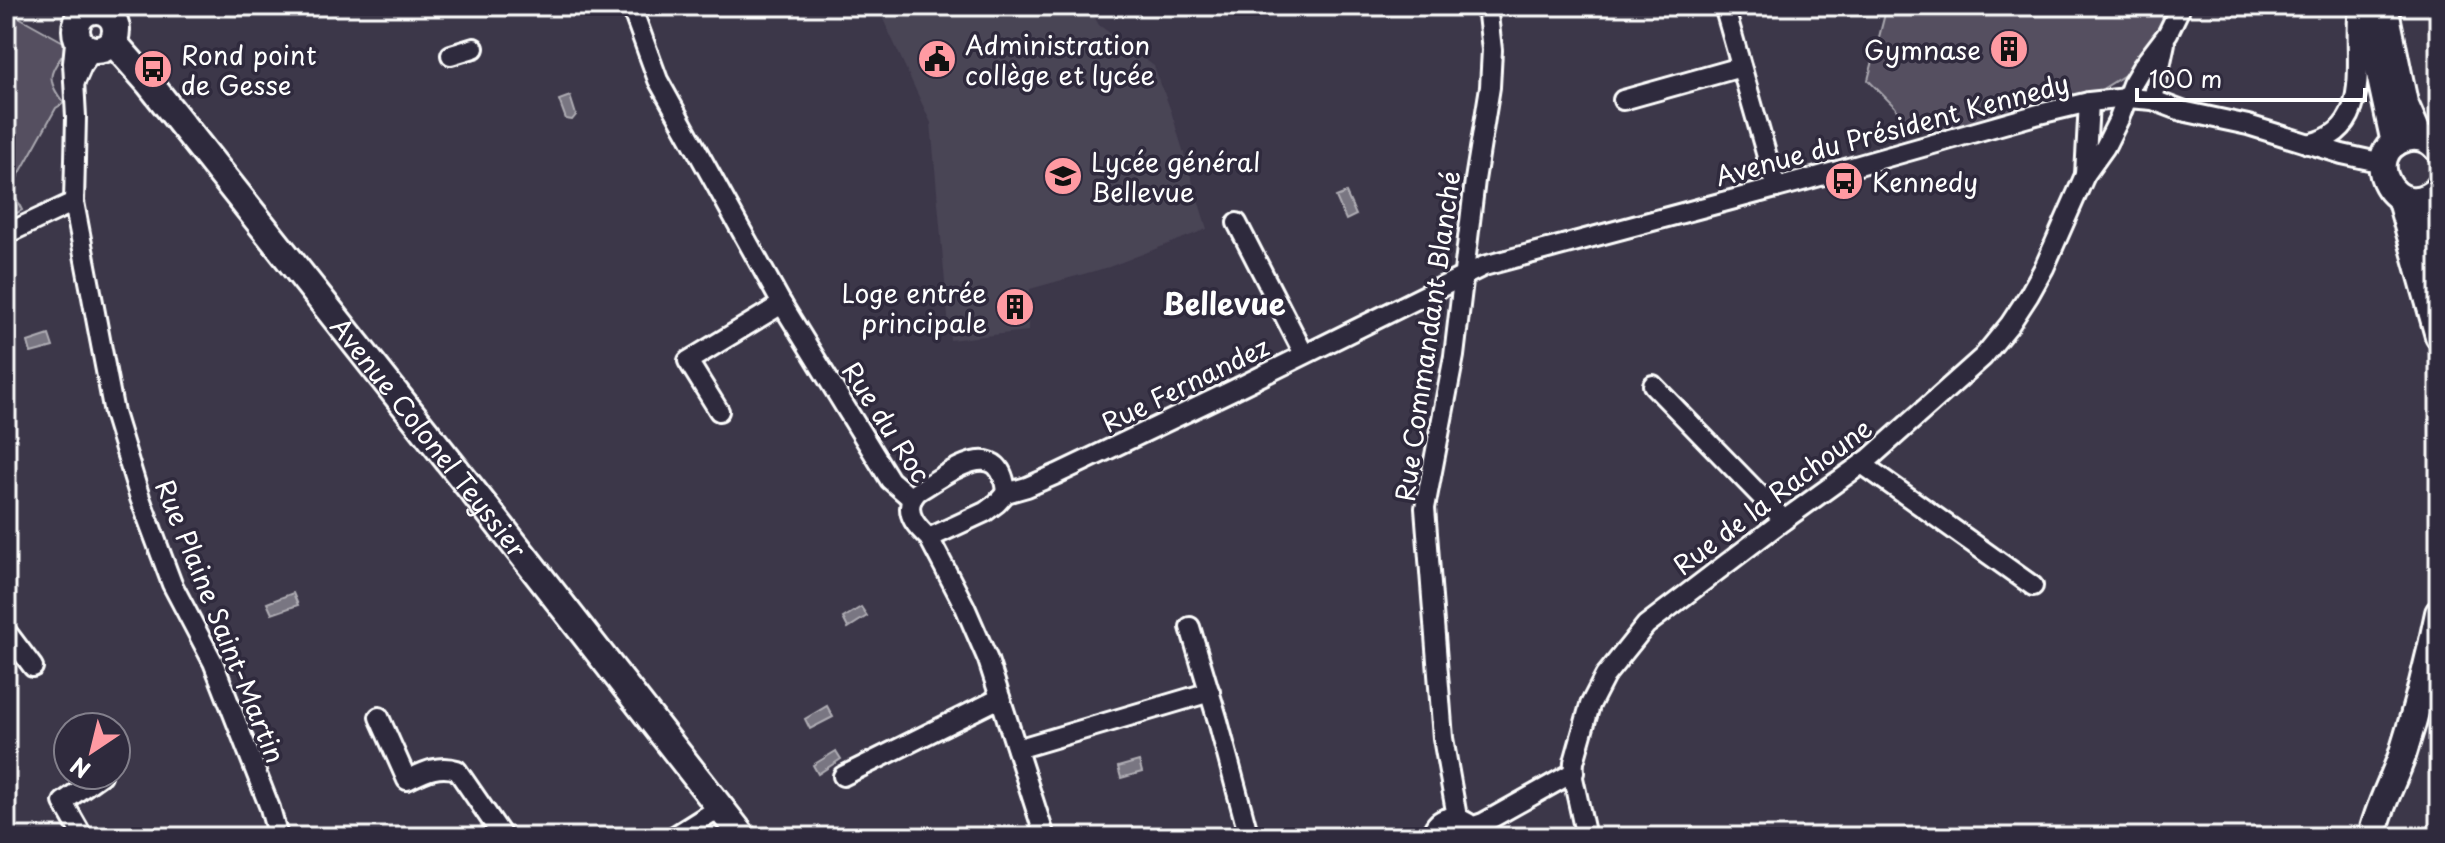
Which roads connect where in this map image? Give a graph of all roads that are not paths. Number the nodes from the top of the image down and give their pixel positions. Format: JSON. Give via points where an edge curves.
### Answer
{"nodes":[{"id":1,"x":631,"y":6,"type":"edge"},
{"id":2,"x":1487,"y":6,"type":"edge"},
{"id":3,"x":1724,"y":6,"type":"edge"},
{"id":4,"x":2181,"y":6,"type":"edge"},
{"id":5,"x":2360,"y":6,"type":"edge"},
{"id":6,"x":2384,"y":6,"type":"edge"},
{"id":7,"x":91,"y":23,"type":"edge"},
{"id":8,"x":2168,"y":33,"type":"junction"},
{"id":9,"x":474,"y":48,"type":"dead end"},
{"id":10,"x":451,"y":55,"type":"dead end"},
{"id":11,"x":1741,"y":67,"type":"junction"},
{"id":12,"x":2127,"y":98,"type":"junction"},
{"id":13,"x":1623,"y":100,"type":"dead end"},
{"id":14,"x":2153,"y":100,"type":"junction"},
{"id":15,"x":2089,"y":102,"type":"junction"},
{"id":16,"x":2308,"y":144,"type":"junction"},
{"id":17,"x":2409,"y":148,"type":"edge"},
{"id":18,"x":2085,"y":175,"type":"junction"},
{"id":19,"x":1776,"y":188,"type":"junction"},
{"id":20,"x":2428,"y":192,"type":"edge"},
{"id":21,"x":74,"y":202,"type":"junction"},
{"id":22,"x":1237,"y":223,"type":"dead end"},
{"id":23,"x":6,"y":234,"type":"edge"},
{"id":24,"x":2439,"y":265,"type":"edge"},
{"id":25,"x":1464,"y":274,"type":"junction"},
{"id":26,"x":782,"y":304,"type":"junction"},
{"id":27,"x":2439,"y":336,"type":"edge"},
{"id":28,"x":1304,"y":354,"type":"junction"},
{"id":29,"x":1653,"y":385,"type":"dead end"},
{"id":30,"x":719,"y":411,"type":"dead end"},
{"id":31,"x":1862,"y":464,"type":"junction"},
{"id":32,"x":1006,"y":493,"type":"junction"},
{"id":33,"x":912,"y":499,"type":"junction"},
{"id":34,"x":1784,"y":520,"type":"junction"},
{"id":35,"x":929,"y":538,"type":"junction"},
{"id":36,"x":2033,"y":586,"type":"dead end"},
{"id":37,"x":2439,"y":613,"type":"edge"},
{"id":38,"x":1190,"y":627,"type":"dead end"},
{"id":39,"x":6,"y":631,"type":"edge"},
{"id":40,"x":33,"y":667,"type":"dead end"},
{"id":41,"x":1210,"y":692,"type":"junction"},
{"id":42,"x":1000,"y":698,"type":"junction"},
{"id":43,"x":379,"y":717,"type":"dead end"},
{"id":44,"x":1017,"y":749,"type":"junction"},
{"id":45,"x":1574,"y":772,"type":"junction"},
{"id":46,"x":843,"y":776,"type":"dead end"},
{"id":47,"x":78,"y":791,"type":"edge"},
{"id":48,"x":719,"y":808,"type":"junction"},
{"id":49,"x":1467,"y":827,"type":"edge"},
{"id":50,"x":83,"y":837,"type":"edge"},
{"id":51,"x":278,"y":837,"type":"edge"},
{"id":52,"x":503,"y":837,"type":"edge"},
{"id":53,"x":673,"y":837,"type":"edge"},
{"id":54,"x":743,"y":837,"type":"edge"},
{"id":55,"x":1045,"y":837,"type":"edge"},
{"id":56,"x":1249,"y":837,"type":"edge"},
{"id":57,"x":1431,"y":837,"type":"edge"},
{"id":58,"x":1586,"y":837,"type":"edge"},
{"id":59,"x":2372,"y":837,"type":"edge"}],
"edges":[{"from":1,"to":26,"type":"street","name":"Rue du Roc","via":[[658,80]]},
{"from":2,"to":25,"type":"street","name":"Rue Commandant Blanché","via":[[1490,87]]},
{"from":3,"to":11,"type":"street"},
{"from":4,"to":8,"type":"street","name":"Rue de la Rachoune"},
{"from":5,"to":16,"type":"street","via":[[2358,82],[2350,117],[2334,135]]},
{"from":5,"to":17,"type":"main road"},
{"from":6,"to":17,"type":"main road"},
{"from":7,"to":21,"type":"street","name":"Rue Plaine Saint-Martin","via":[[73,63]]},
{"from":7,"to":48,"type":"main road","name":"Avenue Colonel Teyssier","via":[[150,84]]},
{"from":8,"to":12,"type":"street","name":"Rue de la Rachoune"},
{"from":8,"to":14,"type":"street"},
{"from":9,"to":10,"type":"street"},
{"from":11,"to":13,"type":"street"},
{"from":11,"to":19,"type":"street"},
{"from":12,"to":14,"type":"street","name":"Avenue du Président Kennedy"},
{"from":12,"to":15,"type":"street","name":"Avenue du Président Kennedy"},
{"from":12,"to":18,"type":"street","name":"Rue de la Rachoune","via":[[2105,147]]},
{"from":14,"to":16,"type":"street","name":"Avenue du Président Kennedy"},
{"from":15,"to":18,"type":"street","name":"Rue de la Rachoune"},
{"from":15,"to":19,"type":"street","name":"Avenue du Président Kennedy"},
{"from":16,"to":17,"type":"street","name":"Avenue du Président Kennedy"},
{"from":17,"to":20,"type":"main road","via":[[2382,173],[2386,183]]},
{"from":18,"to":31,"type":"street","name":"Rue de la Rachoune","via":[[2044,268],[2010,324],[1983,357]]},
{"from":19,"to":25,"type":"street","name":"Avenue du Président Kennedy"},
{"from":20,"to":24,"type":"main road"},
{"from":20,"to":27,"type":"main road"},
{"from":21,"to":23,"type":"street"},
{"from":21,"to":51,"type":"street","name":"Rue Plaine Saint-Martin","via":[[114,413],[140,498],[172,584],[213,662]]},
{"from":22,"to":28,"type":"street"},
{"from":25,"to":28,"type":"street","name":"Rue Fernandez"},
{"from":25,"to":49,"type":"street","name":"Rue Commandant Blanché","via":[[1425,508],[1443,738]]},
{"from":26,"to":30,"type":"street","via":[[688,361]]},
{"from":26,"to":33,"type":"street","name":"Rue du Roc","via":[[890,480]]},
{"from":28,"to":32,"type":"street","name":"Rue Fernandez","via":[[1057,474]]},
{"from":29,"to":34,"type":"street"},
{"from":31,"to":34,"type":"street","name":"Rue de la Rachoune"},
{"from":31,"to":36,"type":"street"},
{"from":32,"to":33,"type":"street","via":[[1002,471],[980,459]]},
{"from":32,"to":35,"type":"street","name":"Rue Fernandez","via":[[985,512]]},
{"from":33,"to":35,"type":"street","name":"Rue du Roc","via":[[912,518]]},
{"from":34,"to":45,"type":"street","name":"Rue de la Rachoune","via":[[1646,625],[1605,676],[1590,705]]},
{"from":35,"to":42,"type":"street","name":"Rue du Roc","via":[[971,620]]},
{"from":37,"to":59,"type":"main road","via":[[2423,688]]},
{"from":38,"to":41,"type":"street"},
{"from":39,"to":40,"type":"street"},
{"from":41,"to":44,"type":"street"},
{"from":41,"to":56,"type":"street"},
{"from":42,"to":44,"type":"street","name":"Rue du Roc"},
{"from":42,"to":46,"type":"street"},
{"from":43,"to":52,"type":"street","via":[[407,780],[433,768],[457,770]]},
{"from":44,"to":55,"type":"street","name":"Rue du Roc"},
{"from":45,"to":49,"type":"street"},
{"from":45,"to":58,"type":"street"},
{"from":47,"to":50,"type":"street","via":[[63,802]]},
{"from":48,"to":53,"type":"street"},
{"from":48,"to":54,"type":"main road","name":"Avenue Colonel Teyssier"},
{"from":49,"to":57,"type":"street","via":[[1442,819]]}]}
